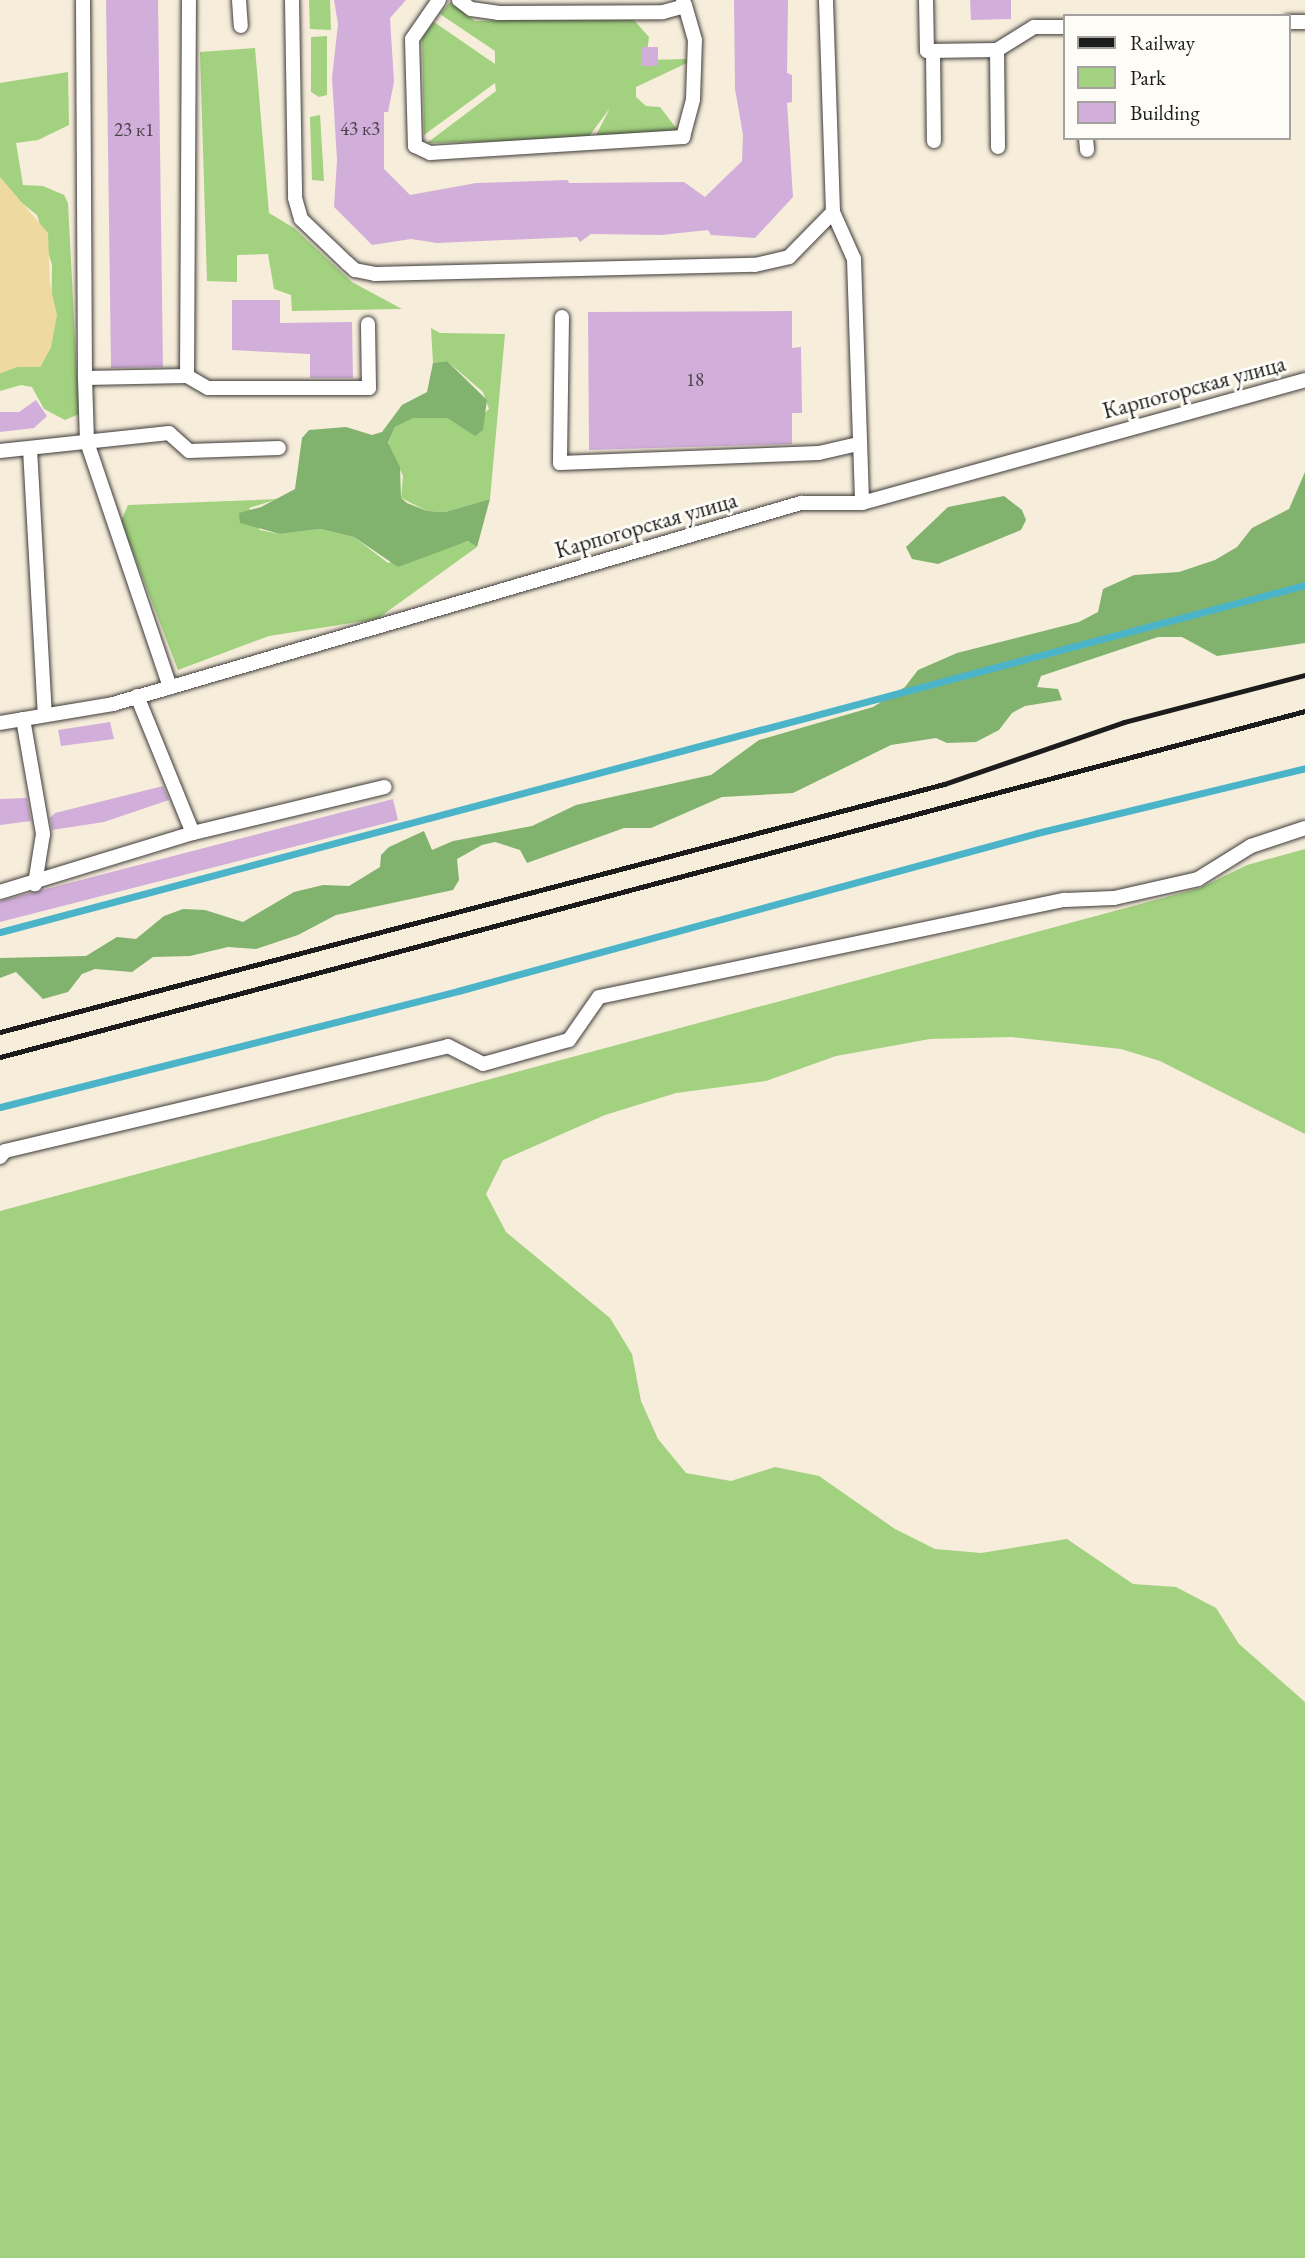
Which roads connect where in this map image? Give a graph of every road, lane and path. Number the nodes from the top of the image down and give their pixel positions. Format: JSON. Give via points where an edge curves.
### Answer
{"nodes":[{"id":1,"x":83,"y":0,"type":"edge"},
{"id":2,"x":188,"y":0,"type":"edge"},
{"id":3,"x":239,"y":0,"type":"edge"},
{"id":4,"x":292,"y":0,"type":"edge"},
{"id":5,"x":439,"y":0,"type":"edge"},
{"id":6,"x":459,"y":0,"type":"edge"},
{"id":7,"x":826,"y":0,"type":"edge"},
{"id":8,"x":926,"y":0,"type":"edge"},
{"id":9,"x":684,"y":3,"type":"edge"},
{"id":10,"x":628,"y":5,"type":"edge"},
{"id":11,"x":560,"y":6,"type":"edge"},
{"id":12,"x":498,"y":7,"type":"edge"},
{"id":13,"x":241,"y":26,"type":"dead end"},
{"id":14,"x":1064,"y":27,"type":"edge"},
{"id":15,"x":997,"y":50,"type":"junction"},
{"id":16,"x":933,"y":51,"type":"junction"},
{"id":17,"x":934,"y":142,"type":"dead end"},
{"id":18,"x":998,"y":147,"type":"dead end"},
{"id":19,"x":833,"y":212,"type":"junction"},
{"id":20,"x":562,"y":317,"type":"dead end"},
{"id":21,"x":368,"y":324,"type":"dead end"},
{"id":22,"x":187,"y":376,"type":"junction"},
{"id":23,"x":85,"y":378,"type":"junction"},
{"id":24,"x":1305,"y":380,"type":"edge"},
{"id":25,"x":87,"y":442,"type":"junction"},
{"id":26,"x":858,"y":444,"type":"junction"},
{"id":27,"x":279,"y":448,"type":"dead end"},
{"id":28,"x":30,"y":449,"type":"junction"},
{"id":29,"x":0,"y":451,"type":"edge"},
{"id":30,"x":862,"y":503,"type":"junction"},
{"id":31,"x":170,"y":687,"type":"junction"},
{"id":32,"x":138,"y":696,"type":"junction"},
{"id":33,"x":45,"y":715,"type":"junction"},
{"id":34,"x":23,"y":719,"type":"junction"},
{"id":35,"x":0,"y":723,"type":"edge"},
{"id":36,"x":386,"y":787,"type":"dead end"},
{"id":37,"x":1305,"y":828,"type":"edge"},
{"id":38,"x":193,"y":833,"type":"junction"},
{"id":39,"x":34,"y":884,"type":"junction"},
{"id":40,"x":0,"y":892,"type":"edge"},
{"id":41,"x":0,"y":1157,"type":"edge"}],
"edges":[{"from":1,"to":23,"type":"lane"},
{"from":2,"to":22,"type":"lane"},
{"from":3,"to":13,"type":"lane"},
{"from":4,"to":19,"type":"lane","via":[[295,198],[301,219],[355,270],[375,274],[755,265],[789,257]]},
{"from":5,"to":9,"type":"lane","via":[[412,39],[415,146],[429,153],[683,137],[693,99],[695,40]]},
{"from":6,"to":12,"type":"lane","via":[[471,9]]},
{"from":7,"to":19,"type":"lane"},
{"from":8,"to":16,"type":"lane","via":[[927,51]]},
{"from":9,"to":10,"type":"lane","via":[[663,12]]},
{"from":10,"to":11,"type":"lane"},
{"from":11,"to":12,"type":"lane"},
{"from":14,"to":15,"type":"lane","via":[[1034,27]]},
{"from":15,"to":16,"type":"lane"},
{"from":15,"to":18,"type":"lane"},
{"from":16,"to":17,"type":"lane"},
{"from":19,"to":26,"type":"lane","via":[[854,259]]},
{"from":20,"to":26,"type":"lane","via":[[560,463],[819,453]]},
{"from":21,"to":22,"type":"lane","via":[[369,388],[208,388]]},
{"from":22,"to":23,"type":"lane"},
{"from":23,"to":25,"type":"lane"},
{"from":24,"to":30,"type":"lane","name":"Карпогорская улица"},
{"from":25,"to":27,"type":"lane","via":[[169,433],[190,452]]},
{"from":25,"to":28,"type":"lane"},
{"from":25,"to":31,"type":"lane"},
{"from":26,"to":30,"type":"lane"},
{"from":28,"to":29,"type":"lane"},
{"from":28,"to":33,"type":"lane"},
{"from":30,"to":31,"type":"lane","name":"Карпогорская улица","via":[[801,503]]},
{"from":31,"to":32,"type":"lane","name":"Карпогорская улица"},
{"from":32,"to":33,"type":"lane","name":"Карпогорская улица"},
{"from":32,"to":38,"type":"lane"},
{"from":33,"to":34,"type":"lane","name":"Карпогорская улица"},
{"from":34,"to":35,"type":"lane","name":"Карпогорская улица"},
{"from":34,"to":39,"type":"lane","via":[[43,834]]},
{"from":36,"to":38,"type":"lane"},
{"from":37,"to":41,"type":"lane","via":[[1251,846],[1186,882],[1115,898],[1065,900],[599,997],[569,1040],[483,1064],[448,1046],[5,1151]]},
{"from":38,"to":39,"type":"lane"},
{"from":39,"to":40,"type":"lane"}]}
